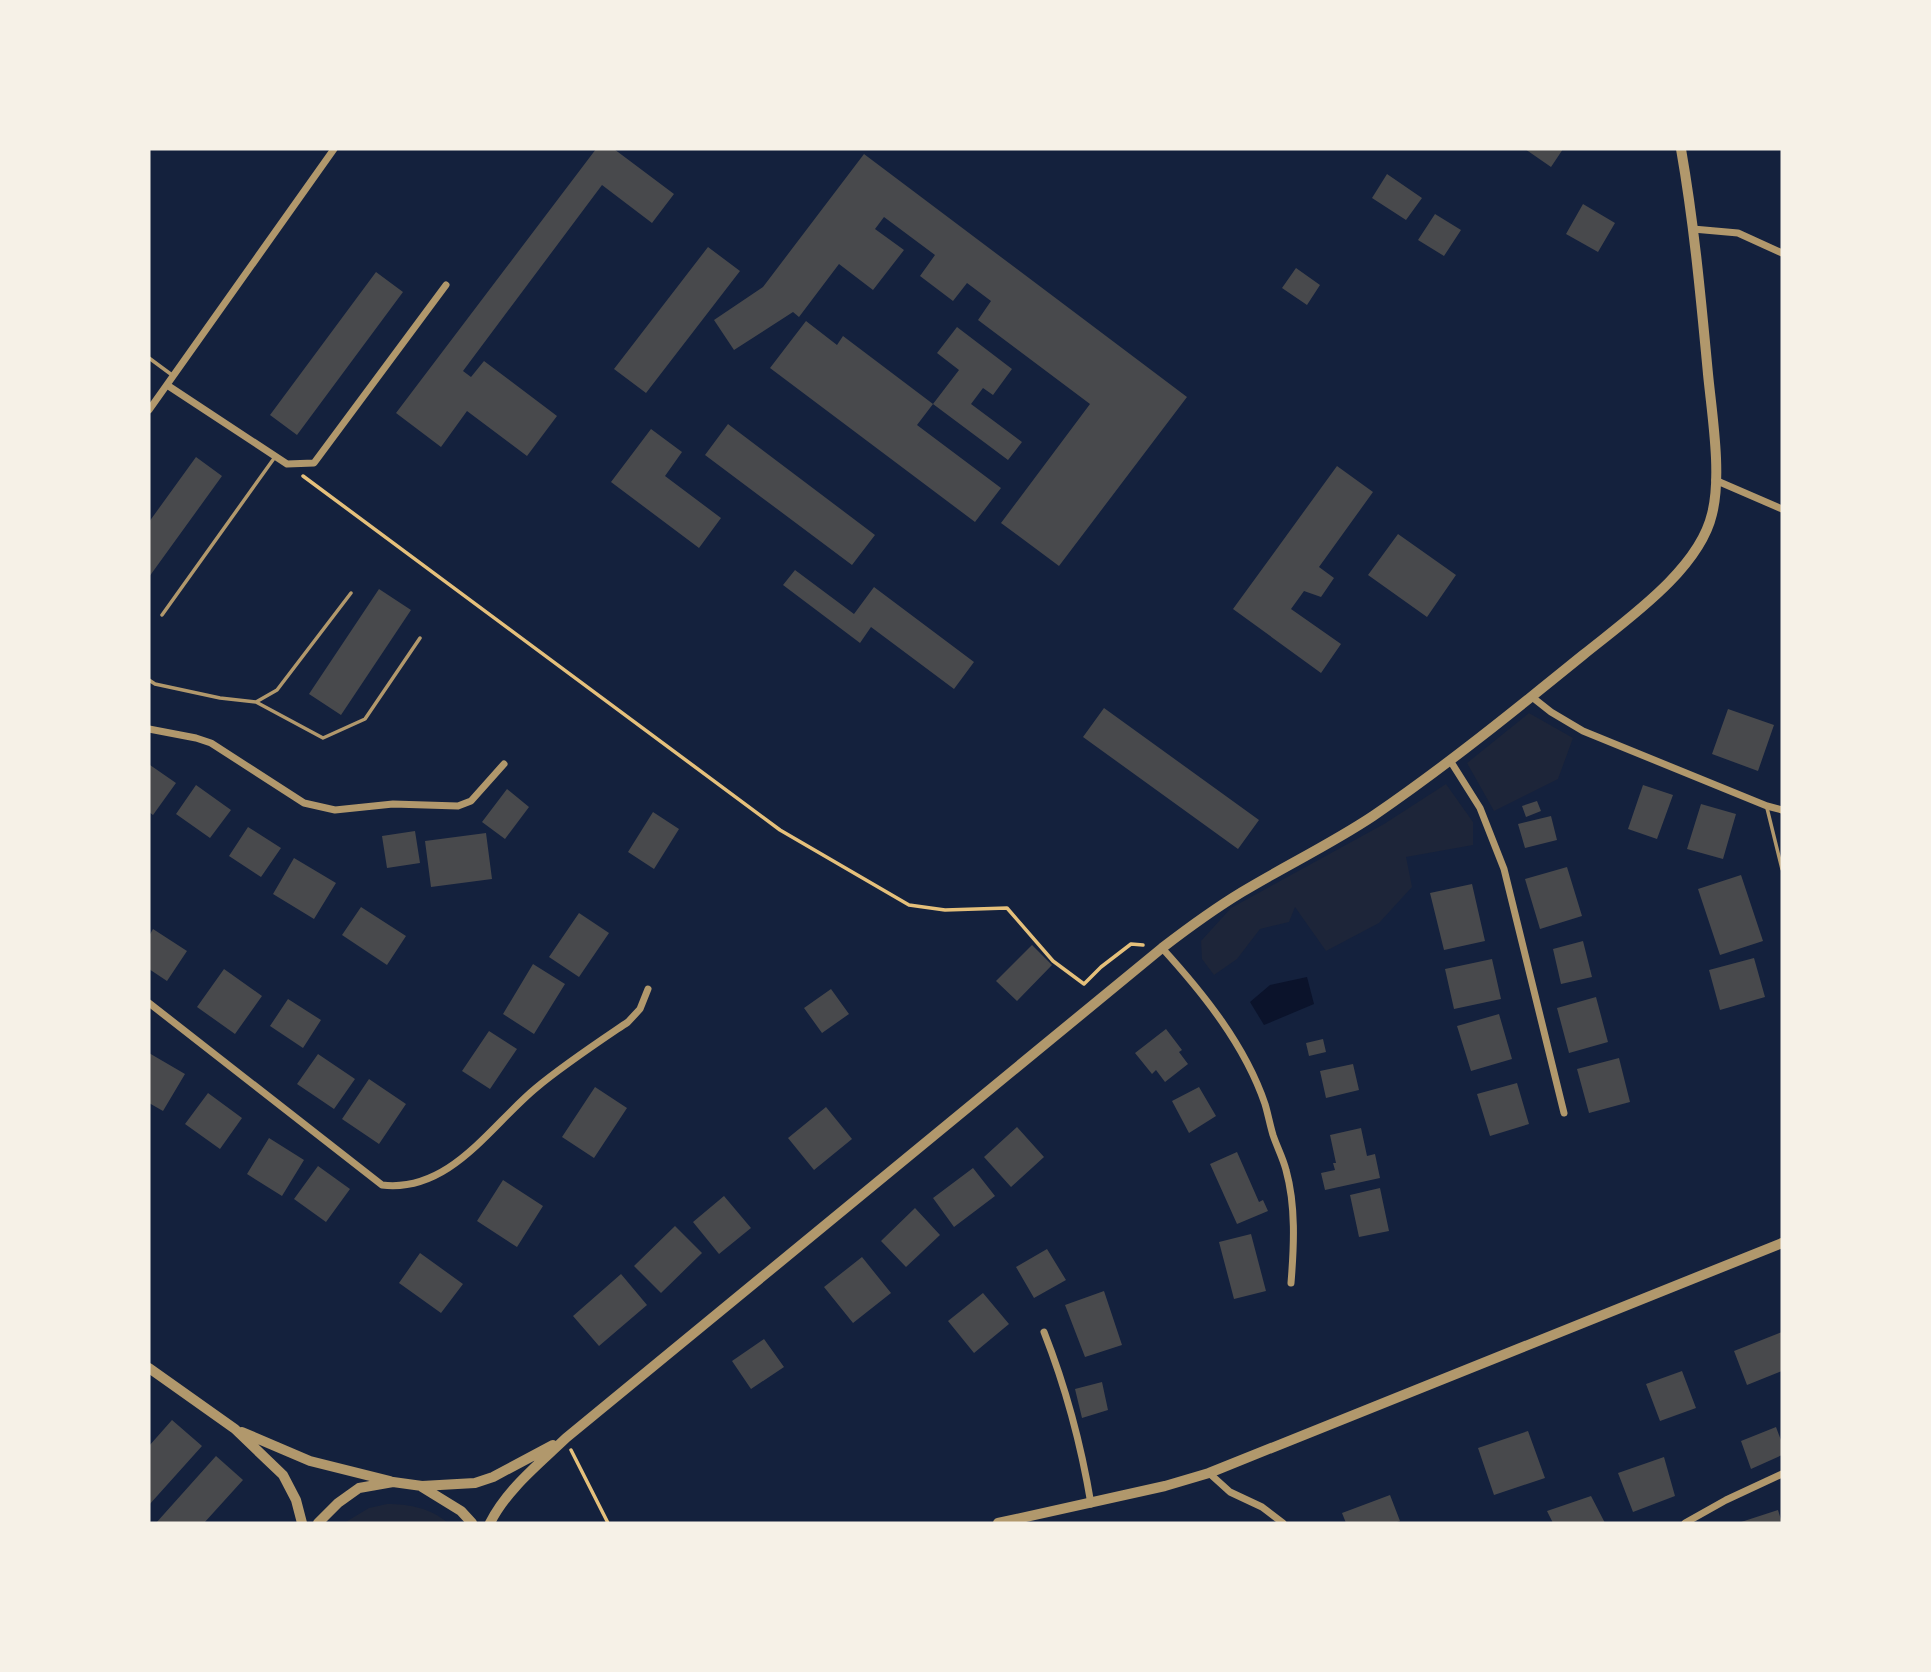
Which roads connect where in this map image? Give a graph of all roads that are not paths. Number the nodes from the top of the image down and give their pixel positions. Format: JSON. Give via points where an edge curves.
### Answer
{"nodes":[{"id":1,"x":334,"y":149,"type":"edge"},
{"id":2,"x":1681,"y":149,"type":"edge"},
{"id":3,"x":1693,"y":229,"type":"junction"},
{"id":4,"x":1782,"y":253,"type":"edge"},
{"id":5,"x":446,"y":285,"type":"dead end"},
{"id":6,"x":149,"y":358,"type":"edge"},
{"id":7,"x":173,"y":376,"type":"junction"},
{"id":8,"x":167,"y":385,"type":"junction"},
{"id":9,"x":149,"y":410,"type":"edge"},
{"id":10,"x":275,"y":457,"type":"junction"},
{"id":11,"x":1716,"y":480,"type":"junction"},
{"id":12,"x":1782,"y":509,"type":"edge"},
{"id":13,"x":351,"y":593,"type":"dead end"},
{"id":14,"x":162,"y":615,"type":"dead end"},
{"id":15,"x":420,"y":638,"type":"dead end"},
{"id":16,"x":149,"y":680,"type":"edge"},
{"id":17,"x":1532,"y":696,"type":"junction"},
{"id":18,"x":256,"y":702,"type":"junction"},
{"id":19,"x":149,"y":729,"type":"edge"},
{"id":20,"x":1451,"y":762,"type":"junction"},
{"id":21,"x":504,"y":764,"type":"dead end"},
{"id":22,"x":1767,"y":806,"type":"junction"},
{"id":23,"x":1782,"y":810,"type":"edge"},
{"id":24,"x":1782,"y":869,"type":"edge"},
{"id":25,"x":1162,"y":948,"type":"junction"},
{"id":26,"x":648,"y":989,"type":"dead end"},
{"id":27,"x":149,"y":1003,"type":"edge"},
{"id":28,"x":1564,"y":1113,"type":"dead end"},
{"id":29,"x":1782,"y":1243,"type":"edge"},
{"id":30,"x":1291,"y":1283,"type":"dead end"},
{"id":31,"x":1045,"y":1332,"type":"dead end"},
{"id":32,"x":149,"y":1367,"type":"edge"},
{"id":33,"x":235,"y":1429,"type":"junction"},
{"id":34,"x":566,"y":1438,"type":"junction"},
{"id":35,"x":1209,"y":1473,"type":"junction"},
{"id":36,"x":1782,"y":1474,"type":"edge"},
{"id":37,"x":393,"y":1482,"type":"junction"},
{"id":38,"x":422,"y":1486,"type":"junction"},
{"id":39,"x":1091,"y":1504,"type":"junction"},
{"id":40,"x":302,"y":1523,"type":"edge"},
{"id":41,"x":318,"y":1523,"type":"edge"},
{"id":42,"x":472,"y":1523,"type":"edge"},
{"id":43,"x":491,"y":1523,"type":"edge"},
{"id":44,"x":998,"y":1523,"type":"edge"},
{"id":45,"x":1283,"y":1523,"type":"edge"},
{"id":46,"x":1685,"y":1523,"type":"edge"}],
"edges":[{"from":1,"to":7,"type":"street"},
{"from":2,"to":3,"type":"street"},
{"from":3,"to":4,"type":"street","via":[[1738,233]]},
{"from":3,"to":11,"type":"street"},
{"from":5,"to":10,"type":"street","via":[[314,463],[287,464]]},
{"from":6,"to":7,"type":"lane"},
{"from":7,"to":8,"type":"street"},
{"from":8,"to":9,"type":"street"},
{"from":8,"to":10,"type":"street"},
{"from":10,"to":14,"type":"lane"},
{"from":11,"to":12,"type":"street"},
{"from":11,"to":17,"type":"street","via":[[1707,533],[1682,567],[1636,612]]},
{"from":13,"to":18,"type":"lane","via":[[277,690]]},
{"from":15,"to":18,"type":"lane","via":[[365,719],[323,738]]},
{"from":16,"to":18,"type":"lane"},
{"from":17,"to":20,"type":"street"},
{"from":17,"to":22,"type":"street","via":[[1583,731]]},
{"from":19,"to":21,"type":"street","via":[[212,743],[304,803],[335,810],[393,804],[458,806],[471,801]]},
{"from":20,"to":25,"type":"street","via":[[1370,817],[1223,904]]},
{"from":20,"to":28,"type":"street","via":[[1480,808],[1504,869]]},
{"from":22,"to":23,"type":"street"},
{"from":22,"to":24,"type":"lane"},
{"from":25,"to":30,"type":"street","via":[[1230,1035],[1264,1103],[1287,1171],[1294,1245]]},
{"from":25,"to":34,"type":"street"},
{"from":26,"to":27,"type":"street","via":[[640,1009],[628,1022],[535,1089],[452,1167],[400,1187],[382,1185]]},
{"from":29,"to":35,"type":"street"},
{"from":31,"to":39,"type":"street","via":[[1074,1416]]},
{"from":32,"to":33,"type":"street"},
{"from":33,"to":37,"type":"street","via":[[310,1461]]},
{"from":33,"to":40,"type":"street","via":[[283,1475]]},
{"from":34,"to":38,"type":"street","via":[[493,1477],[475,1483]]},
{"from":34,"to":43,"type":"street","via":[[523,1479]]},
{"from":35,"to":39,"type":"street"},
{"from":35,"to":45,"type":"street","via":[[1230,1492]]},
{"from":36,"to":46,"type":"street"},
{"from":37,"to":38,"type":"street"},
{"from":37,"to":41,"type":"street","via":[[359,1488]]},
{"from":38,"to":42,"type":"street"},
{"from":39,"to":44,"type":"street"}]}
